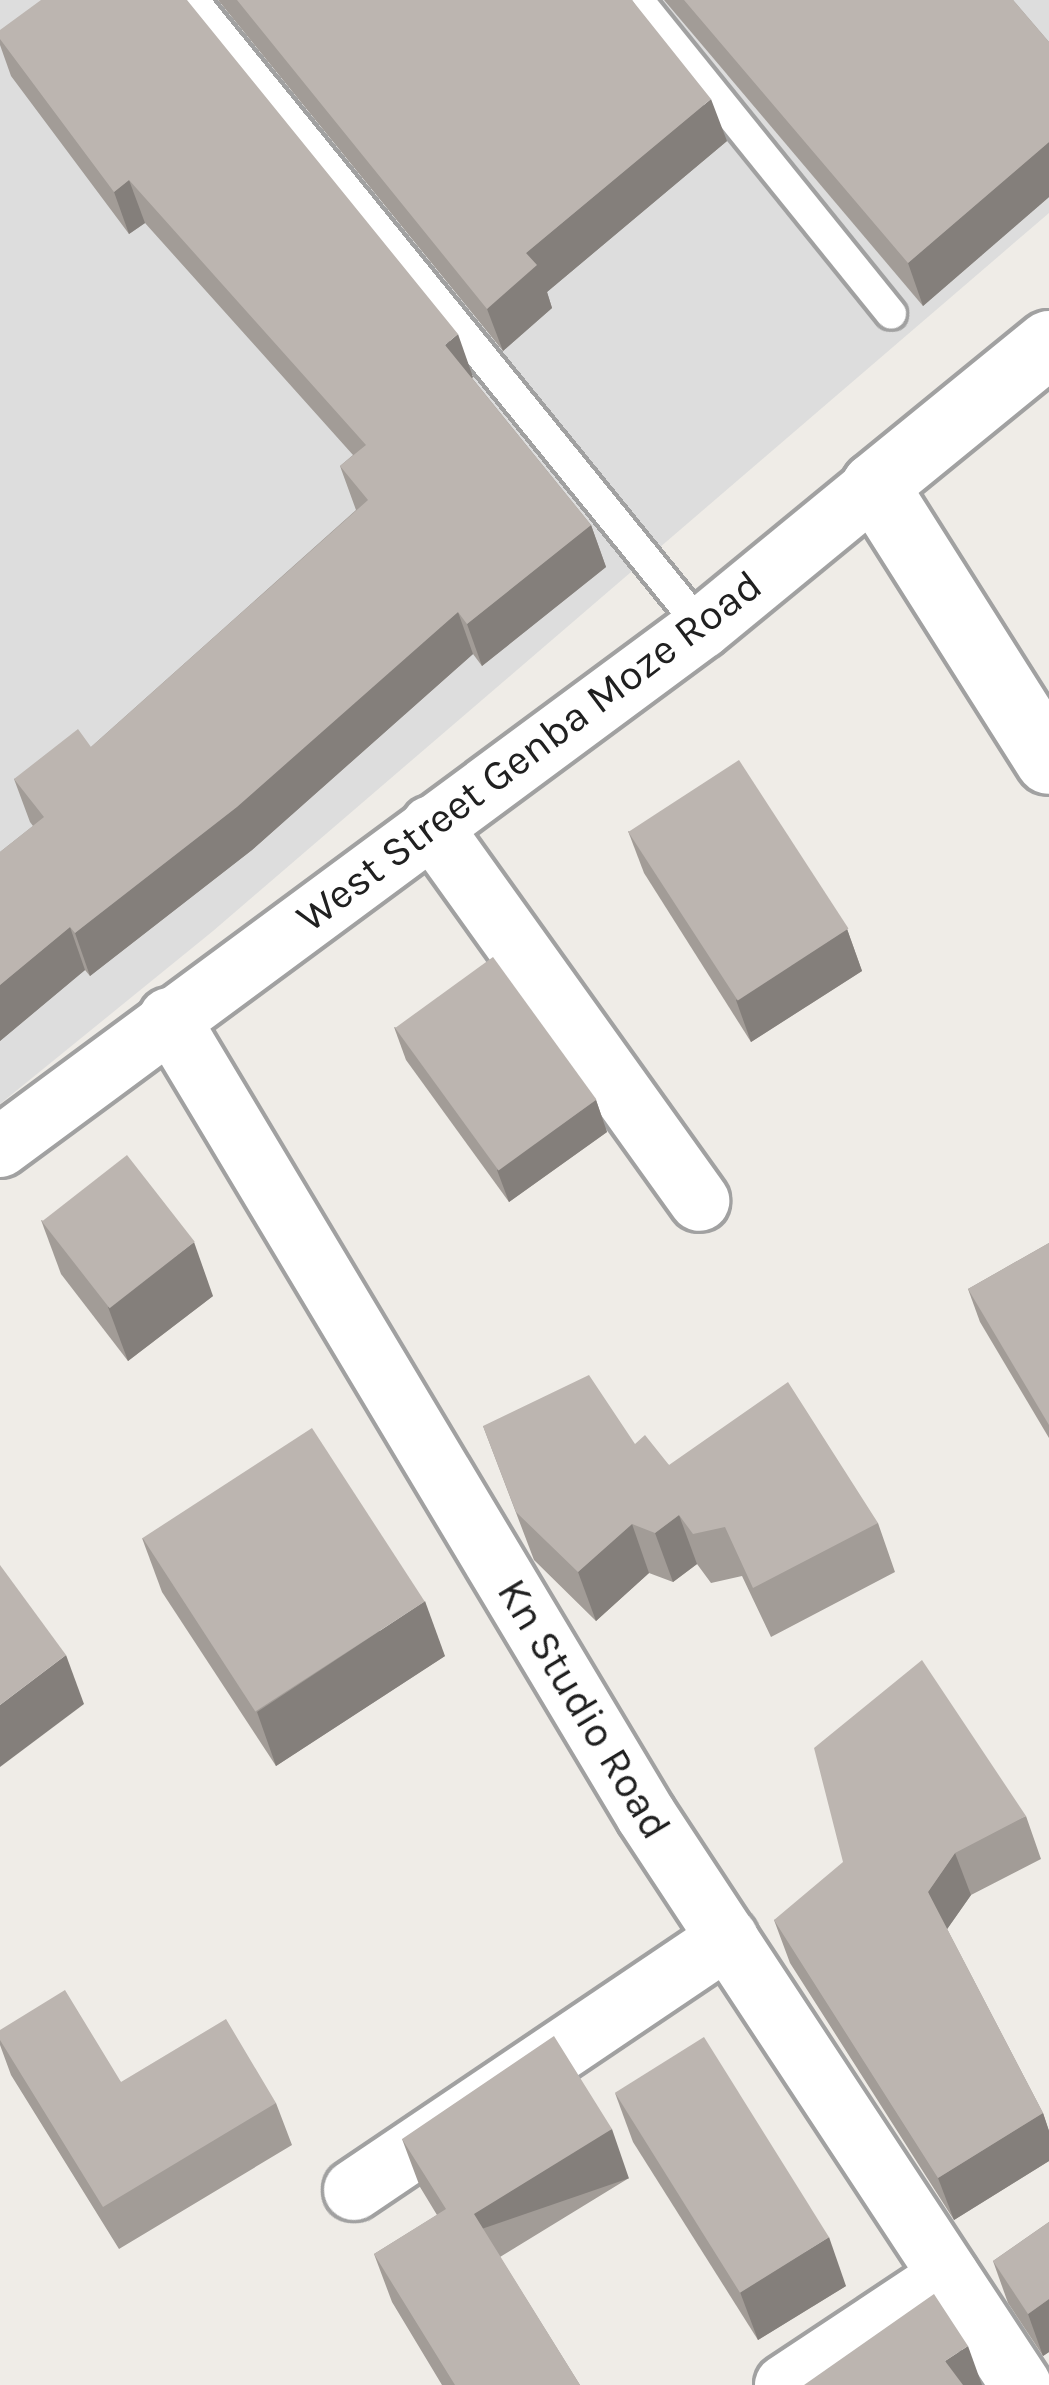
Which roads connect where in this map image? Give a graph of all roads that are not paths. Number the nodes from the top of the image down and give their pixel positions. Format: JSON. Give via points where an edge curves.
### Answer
{"nodes":[{"id":1,"x":193,"y":0,"type":"edge"},
{"id":2,"x":638,"y":0,"type":"edge"},
{"id":3,"x":891,"y":314,"type":"dead end"},
{"id":4,"x":1049,"y":344,"type":"edge"},
{"id":5,"x":875,"y":486,"type":"junction"},
{"id":6,"x":702,"y":628,"type":"junction"},
{"id":7,"x":1049,"y":761,"type":"edge"},
{"id":8,"x":431,"y":826,"type":"junction"},
{"id":9,"x":169,"y":1018,"type":"junction"},
{"id":10,"x":0,"y":1147,"type":"edge"},
{"id":11,"x":699,"y":1201,"type":"dead end"},
{"id":12,"x":728,"y":1938,"type":"junction"},
{"id":13,"x":354,"y":2190,"type":"dead end"},
{"id":14,"x":949,"y":2276,"type":"junction"},
{"id":15,"x":785,"y":2385,"type":"edge"},
{"id":16,"x":1021,"y":2385,"type":"edge"}],
"edges":[{"from":1,"to":6,"type":"lane"},
{"from":2,"to":3,"type":"lane"},
{"from":4,"to":5,"type":"street","name":"West Street Genba Moze Road"},
{"from":5,"to":6,"type":"street","name":"West Street Genba Moze Road"},
{"from":5,"to":7,"type":"street"},
{"from":6,"to":8,"type":"street","name":"West Street Genba Moze Road"},
{"from":8,"to":9,"type":"street","name":"West Street Genba Moze Road"},
{"from":8,"to":11,"type":"street"},
{"from":9,"to":10,"type":"street","name":"West Street Genba Moze Road"},
{"from":9,"to":12,"type":"street","name":"Kn Studio Road"},
{"from":12,"to":13,"type":"street"},
{"from":12,"to":14,"type":"street","name":"Kn Studio Road"},
{"from":14,"to":15,"type":"street"},
{"from":14,"to":16,"type":"street","name":"Kn Studio Road"}]}
